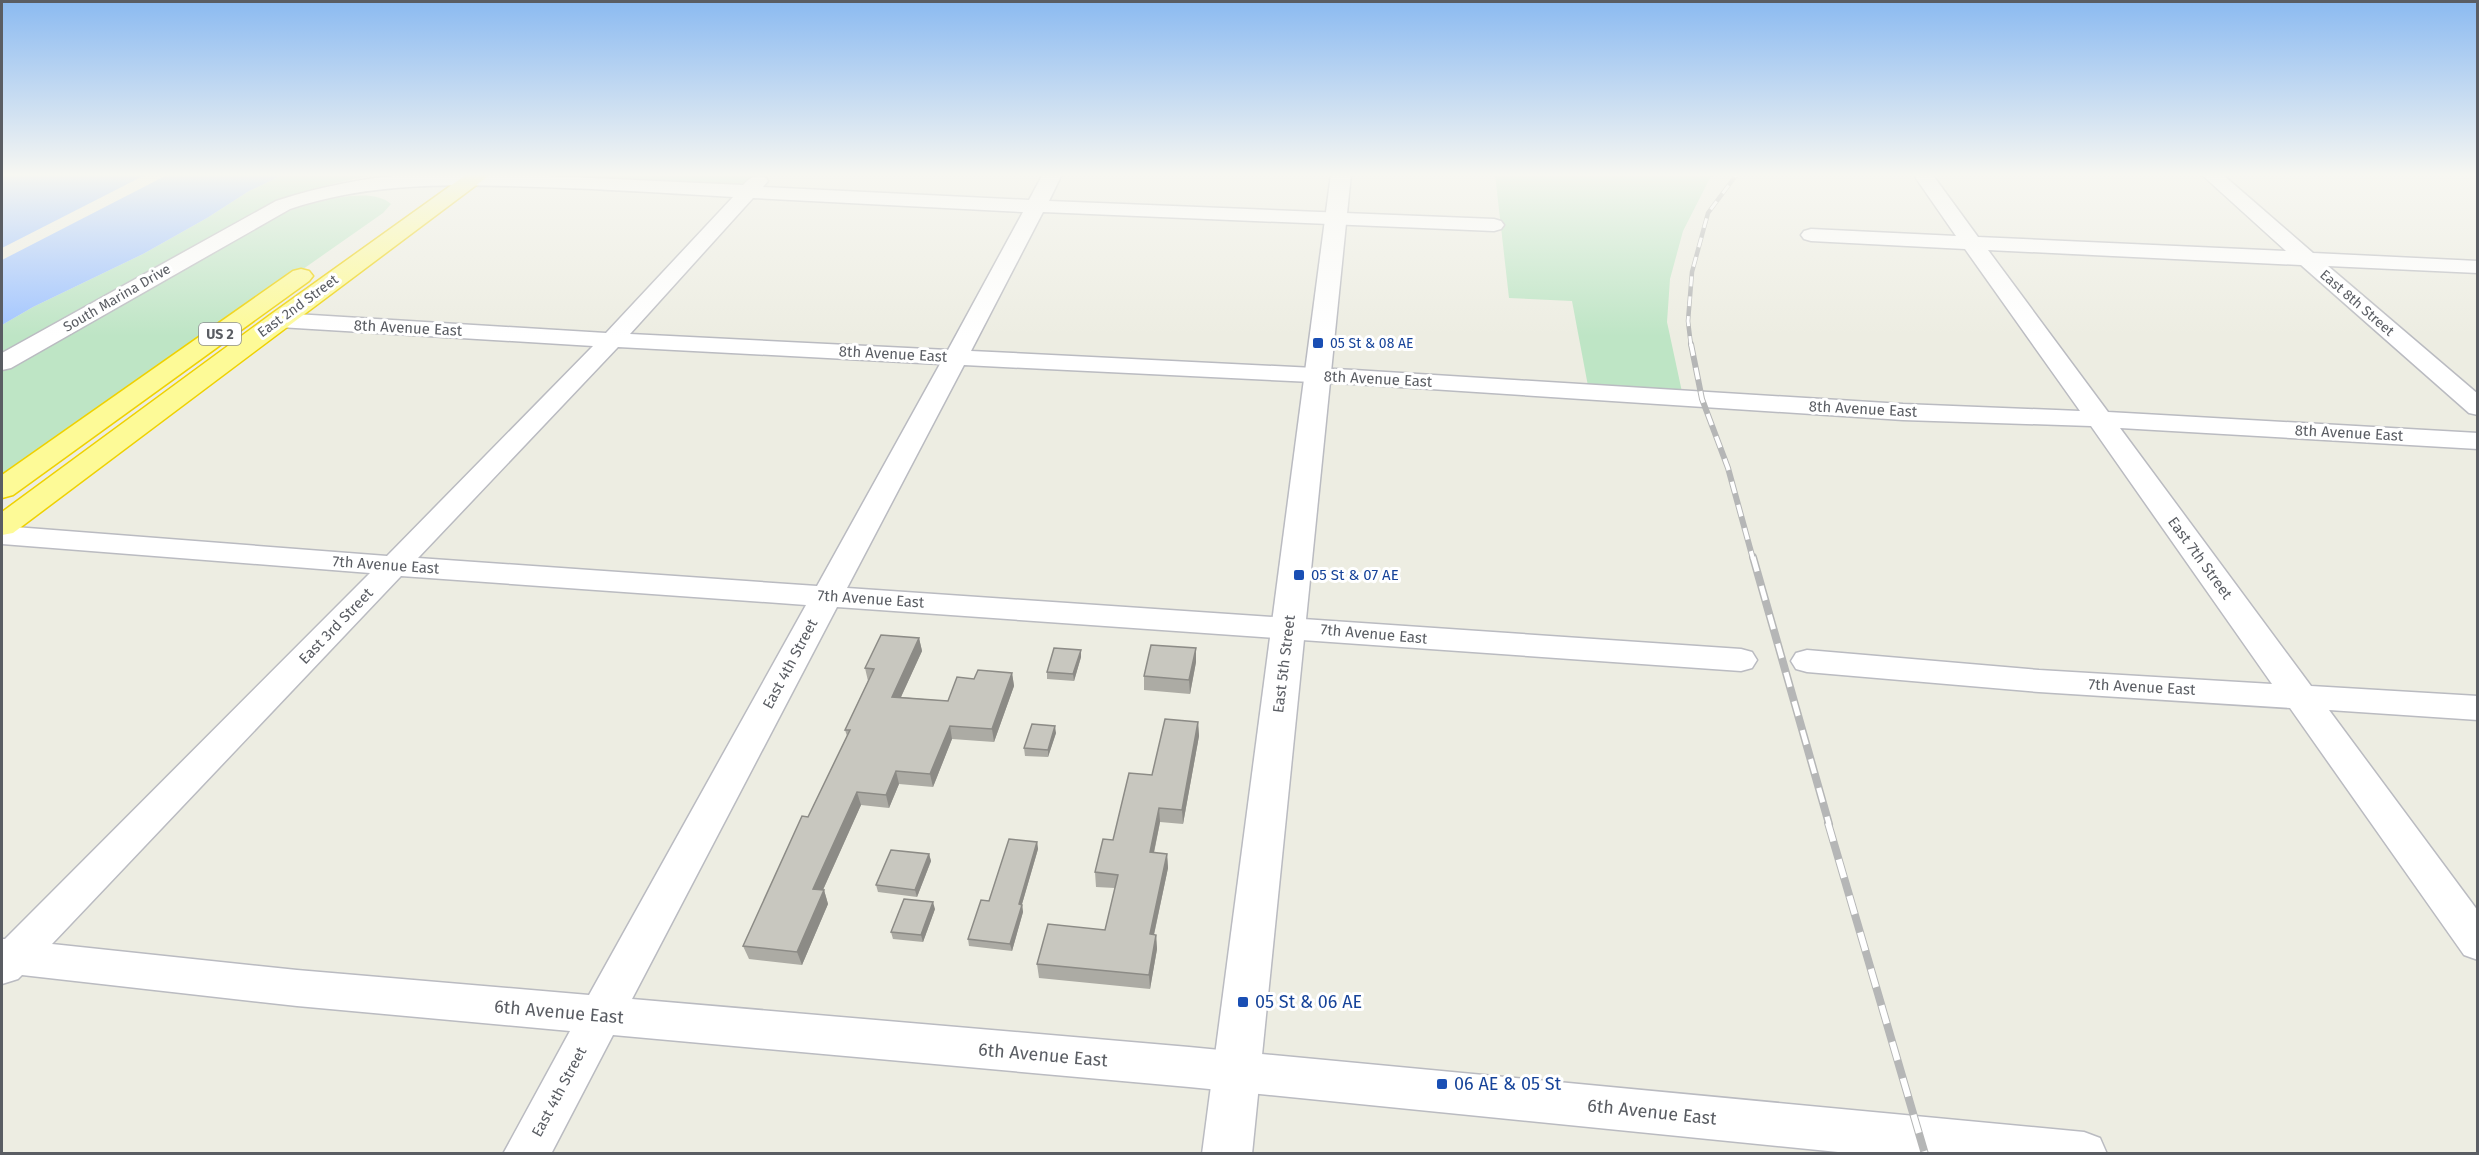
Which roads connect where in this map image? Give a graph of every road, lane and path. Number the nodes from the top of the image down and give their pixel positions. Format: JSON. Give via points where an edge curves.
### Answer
{"nodes":[{"id":1,"x":241,"y":228,"type":"edge"},
{"id":2,"x":370,"y":228,"type":"edge"},
{"id":3,"x":407,"y":228,"type":"edge"},
{"id":4,"x":715,"y":228,"type":"edge"},
{"id":5,"x":1024,"y":228,"type":"edge"},
{"id":6,"x":1333,"y":228,"type":"edge"},
{"id":7,"x":1960,"y":228,"type":"edge"},
{"id":8,"x":2272,"y":228,"type":"edge"},
{"id":9,"x":1811,"y":235,"type":"dead end"},
{"id":10,"x":1971,"y":244,"type":"junction"},
{"id":11,"x":2307,"y":259,"type":"junction"},
{"id":12,"x":2478,"y":267,"type":"edge"},
{"id":13,"x":279,"y":320,"type":"junction"},
{"id":14,"x":612,"y":340,"type":"junction"},
{"id":15,"x":957,"y":357,"type":"junction"},
{"id":16,"x":2,"y":363,"type":"edge"},
{"id":17,"x":1319,"y":375,"type":"junction"},
{"id":18,"x":2478,"y":408,"type":"edge"},
{"id":19,"x":2099,"y":419,"type":"junction"},
{"id":20,"x":2478,"y":441,"type":"edge"},
{"id":21,"x":2,"y":489,"type":"edge"},
{"id":22,"x":2,"y":526,"type":"edge"},
{"id":23,"x":2,"y":535,"type":"edge"},
{"id":24,"x":394,"y":566,"type":"junction"},
{"id":25,"x":827,"y":596,"type":"junction"},
{"id":26,"x":1288,"y":627,"type":"junction"},
{"id":27,"x":1741,"y":660,"type":"dead end"},
{"id":28,"x":1807,"y":661,"type":"dead end"},
{"id":29,"x":2300,"y":696,"type":"junction"},
{"id":30,"x":2478,"y":708,"type":"edge"},
{"id":31,"x":2478,"y":943,"type":"edge"},
{"id":32,"x":5,"y":961,"type":"edge"},
{"id":33,"x":599,"y":1016,"type":"junction"},
{"id":34,"x":1237,"y":1072,"type":"junction"},
{"id":35,"x":526,"y":1154,"type":"edge"},
{"id":36,"x":1227,"y":1154,"type":"edge"},
{"id":37,"x":2084,"y":1154,"type":"edge"}],
"edges":[{"from":1,"to":16,"type":"street","name":"South Marina Drive"},
{"from":2,"to":21,"type":"highway","name":"East 2nd Street","number":"US 2"},
{"from":3,"to":13,"type":"highway","name":"East 2nd Street","number":"US 2"},
{"from":4,"to":14,"type":"street","name":"East 3rd Street"},
{"from":5,"to":15,"type":"street","name":"East 4th Street"},
{"from":6,"to":17,"type":"street","name":"East 5th Street"},
{"from":7,"to":10,"type":"street","name":"East 7th Street"},
{"from":8,"to":11,"type":"street","name":"East 8th Street"},
{"from":9,"to":10,"type":"street"},
{"from":10,"to":11,"type":"street"},
{"from":10,"to":19,"type":"street","name":"East 7th Street"},
{"from":11,"to":12,"type":"street"},
{"from":11,"to":18,"type":"street","name":"East 8th Street"},
{"from":13,"to":14,"type":"street","name":"8th Avenue East"},
{"from":13,"to":22,"type":"highway","name":"East 2nd Street","number":"US 2"},
{"from":14,"to":15,"type":"street","name":"8th Avenue East"},
{"from":14,"to":24,"type":"street","name":"East 3rd Street"},
{"from":15,"to":17,"type":"street","name":"8th Avenue East"},
{"from":15,"to":25,"type":"street","name":"East 4th Street"},
{"from":17,"to":19,"type":"street","name":"8th Avenue East","via":[[1903,412]]},
{"from":17,"to":26,"type":"street","name":"East 5th Street"},
{"from":19,"to":20,"type":"street","name":"8th Avenue East"},
{"from":19,"to":29,"type":"street","name":"East 7th Street"},
{"from":23,"to":24,"type":"street","name":"7th Avenue East"},
{"from":24,"to":25,"type":"street","name":"7th Avenue East"},
{"from":24,"to":32,"type":"street","name":"East 3rd Street"},
{"from":25,"to":26,"type":"street","name":"7th Avenue East"},
{"from":25,"to":33,"type":"street","name":"East 4th Street"},
{"from":26,"to":27,"type":"street","name":"7th Avenue East"},
{"from":26,"to":34,"type":"street","name":"East 5th Street"},
{"from":28,"to":29,"type":"street","name":"7th Avenue East","via":[[2039,681]]},
{"from":29,"to":30,"type":"street","name":"7th Avenue East"},
{"from":29,"to":31,"type":"street","name":"East 7th Street"},
{"from":32,"to":33,"type":"street","name":"6th Avenue East"},
{"from":33,"to":34,"type":"street","name":"6th Avenue East"},
{"from":33,"to":35,"type":"street","name":"East 4th Street"},
{"from":34,"to":36,"type":"street","name":"East 5th Street"},
{"from":34,"to":37,"type":"street","name":"6th Avenue East"}]}
